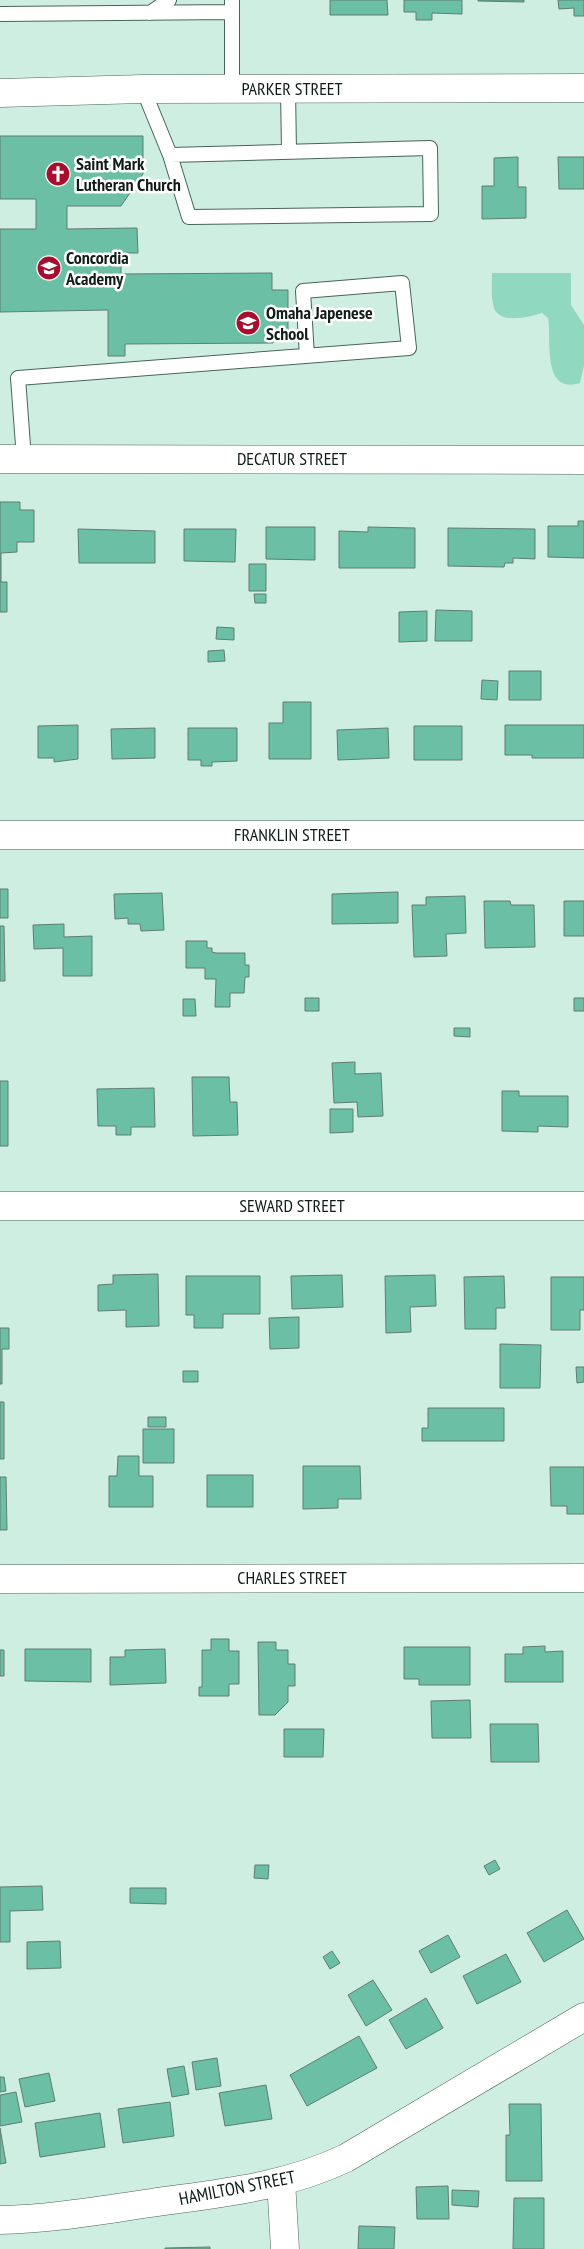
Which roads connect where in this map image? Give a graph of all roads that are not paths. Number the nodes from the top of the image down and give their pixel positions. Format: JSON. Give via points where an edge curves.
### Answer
{"nodes":[{"id":1,"x":169,"y":0,"type":"edge"},
{"id":2,"x":232,"y":6,"type":"edge"},
{"id":3,"x":150,"y":13,"type":"junction"},
{"id":4,"x":0,"y":14,"type":"edge"},
{"id":5,"x":584,"y":88,"type":"edge"},
{"id":6,"x":144,"y":89,"type":"junction"},
{"id":7,"x":232,"y":89,"type":"junction"},
{"id":8,"x":288,"y":89,"type":"junction"},
{"id":9,"x":0,"y":93,"type":"edge"},
{"id":10,"x":289,"y":152,"type":"junction"},
{"id":11,"x":170,"y":155,"type":"junction"},
{"id":12,"x":307,"y":356,"type":"junction"},
{"id":13,"x":12,"y":459,"type":"edge"},
{"id":14,"x":584,"y":460,"type":"edge"},
{"id":15,"x":584,"y":835,"type":"edge"},
{"id":16,"x":0,"y":836,"type":"edge"},
{"id":17,"x":0,"y":1206,"type":"edge"},
{"id":18,"x":584,"y":1206,"type":"edge"},
{"id":19,"x":584,"y":1578,"type":"edge"},
{"id":20,"x":0,"y":1579,"type":"edge"},
{"id":21,"x":584,"y":2017,"type":"edge"},
{"id":22,"x":281,"y":2182,"type":"junction"},
{"id":23,"x":0,"y":2220,"type":"edge"},
{"id":24,"x":285,"y":2249,"type":"edge"}],
"edges":[{"from":1,"to":3,"type":"lane"},
{"from":2,"to":3,"type":"lane"},
{"from":2,"to":7,"type":"lane"},
{"from":3,"to":4,"type":"lane"},
{"from":5,"to":8,"type":"street","name":"PARKER STREET"},
{"from":6,"to":7,"type":"street","name":"PARKER STREET"},
{"from":6,"to":9,"type":"street","name":"PARKER STREET"},
{"from":6,"to":11,"type":"lane"},
{"from":7,"to":8,"type":"street","name":"PARKER STREET"},
{"from":8,"to":10,"type":"lane"},
{"from":10,"to":11,"type":"lane"},
{"from":10,"to":11,"type":"lane","via":[[430,148],[431,214],[189,216]]},
{"from":12,"to":12,"type":"lane","via":[[409,348],[402,283],[303,291]]},
{"from":12,"to":13,"type":"lane","via":[[18,378]]},
{"from":13,"to":14,"type":"street","name":"DECATUR STREET"},
{"from":15,"to":16,"type":"street","name":"FRANKLIN STREET"},
{"from":17,"to":18,"type":"street","name":"SEWARD STREET"},
{"from":19,"to":20,"type":"street","name":"CHARLES STREET"},
{"from":21,"to":22,"type":"street","name":"HAMILTON STREET","via":[[346,2158],[314,2173]]},
{"from":22,"to":23,"type":"street","name":"HAMILTON STREET","via":[[252,2189],[37,2219]]},
{"from":22,"to":24,"type":"street"}]}
